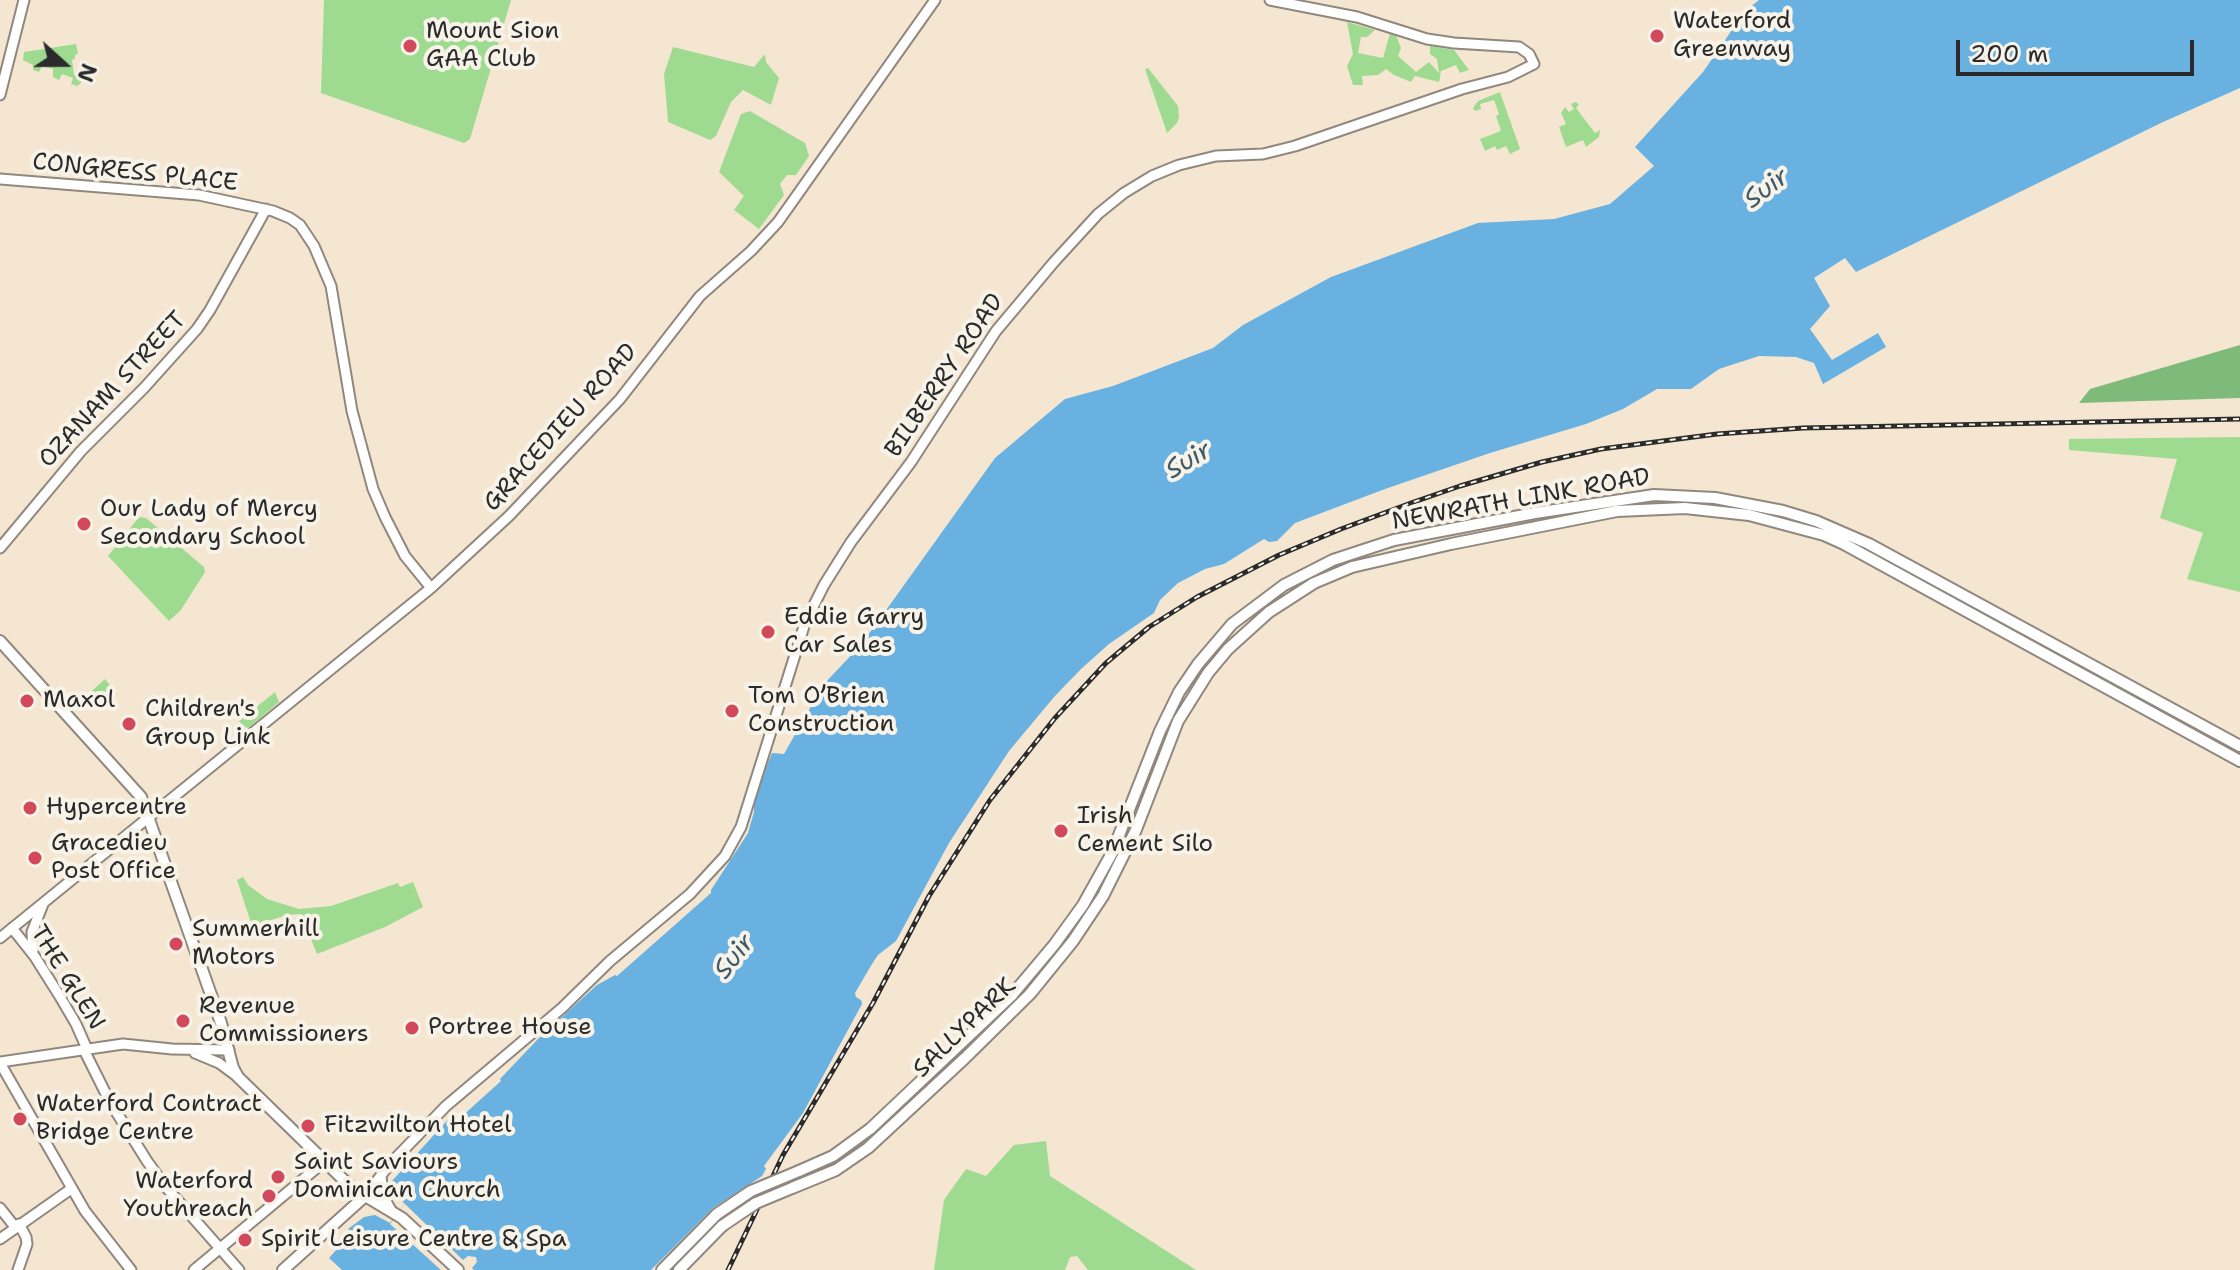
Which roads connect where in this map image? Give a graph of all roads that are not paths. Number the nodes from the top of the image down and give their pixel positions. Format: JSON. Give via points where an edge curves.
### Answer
{"nodes":[{"id":1,"x":24,"y":0,"type":"edge"},
{"id":2,"x":935,"y":0,"type":"edge"},
{"id":3,"x":1270,"y":0,"type":"edge"},
{"id":4,"x":0,"y":95,"type":"edge"},
{"id":5,"x":0,"y":179,"type":"edge"},
{"id":6,"x":266,"y":209,"type":"junction"},
{"id":7,"x":0,"y":548,"type":"edge"},
{"id":8,"x":431,"y":588,"type":"junction"},
{"id":9,"x":0,"y":641,"type":"edge"},
{"id":10,"x":2240,"y":746,"type":"edge"},
{"id":11,"x":2240,"y":761,"type":"edge"},
{"id":12,"x":1144,"y":772,"type":"joint"},
{"id":13,"x":1155,"y":778,"type":"joint"},
{"id":14,"x":149,"y":819,"type":"junction"},
{"id":15,"x":43,"y":904,"type":"junction"},
{"id":16,"x":5,"y":931,"type":"edge"},
{"id":17,"x":35,"y":957,"type":"junction"},
{"id":18,"x":86,"y":1049,"type":"junction"},
{"id":19,"x":180,"y":1049,"type":"junction"},
{"id":20,"x":229,"y":1050,"type":"junction"},
{"id":21,"x":0,"y":1062,"type":"edge"},
{"id":22,"x":216,"y":1062,"type":"junction"},
{"id":23,"x":240,"y":1080,"type":"junction"},
{"id":24,"x":325,"y":1161,"type":"junction"},
{"id":25,"x":381,"y":1177,"type":"junction"},
{"id":26,"x":71,"y":1189,"type":"junction"},
{"id":27,"x":364,"y":1197,"type":"junction"},
{"id":28,"x":0,"y":1208,"type":"edge"},
{"id":29,"x":394,"y":1212,"type":"junction"},
{"id":30,"x":17,"y":1226,"type":"junction"},
{"id":31,"x":0,"y":1239,"type":"edge"},
{"id":32,"x":220,"y":1248,"type":"junction"},
{"id":33,"x":18,"y":1270,"type":"edge"},
{"id":34,"x":131,"y":1270,"type":"edge"},
{"id":35,"x":194,"y":1270,"type":"edge"},
{"id":36,"x":239,"y":1270,"type":"edge"},
{"id":37,"x":283,"y":1270,"type":"edge"},
{"id":38,"x":458,"y":1270,"type":"edge"},
{"id":39,"x":662,"y":1270,"type":"edge"},
{"id":40,"x":679,"y":1270,"type":"edge"}],
"edges":[{"from":1,"to":4,"type":"street"},
{"from":2,"to":8,"type":"street","name":"GRACEDIEU ROAD","via":[[778,222],[700,296],[620,399],[520,505]]},
{"from":3,"to":25,"type":"street","name":"BILBERRY ROAD","via":[[1427,39],[1519,47],[1534,64],[1508,77],[1273,152],[1179,165],[1105,207],[996,331],[824,585],[805,623],[746,815],[725,856],[700,885],[440,1112]]},
{"from":5,"to":6,"type":"street","name":"CONGRESS PLACE","via":[[185,193]]},
{"from":6,"to":7,"type":"street","name":"OZANAM STREET","via":[[197,329],[81,451]]},
{"from":6,"to":8,"type":"street","name":"CONGRESS PLACE","via":[[300,225],[320,259],[334,299],[369,477],[401,547]]},
{"from":8,"to":14,"type":"street","name":"GRACEDIEU ROAD"},
{"from":9,"to":14,"type":"main road","via":[[137,792]]},
{"from":10,"to":12,"type":"main road","name":"NEWRATH LINK ROAD","via":[[1850,534],[1750,504],[1654,495],[1394,540],[1333,560],[1284,585],[1232,624],[1198,664],[1173,703]]},
{"from":11,"to":13,"type":"main road","name":"NEWRATH LINK ROAD","via":[[1844,544],[1749,515],[1654,508],[1451,544],[1352,567],[1314,583],[1269,612],[1208,673],[1178,721]]},
{"from":12,"to":39,"type":"main road","name":"SALLYPARK","bridge":true,"via":[[1118,838],[1064,932],[975,1031],[862,1136],[833,1156],[751,1191],[717,1214]]},
{"from":13,"to":40,"type":"main road","name":"SALLYPARK","bridge":true,"via":[[1103,896],[1030,994],[868,1148],[836,1170],[756,1203],[722,1226]]},
{"from":14,"to":15,"type":"street","name":"GRACEDIEU ROAD"},
{"from":14,"to":20,"type":"main road"},
{"from":15,"to":16,"type":"street","name":"GRACEDIEU ROAD"},
{"from":15,"to":17,"type":"street","via":[[32,932]]},
{"from":16,"to":17,"type":"street","name":"THE GLEN"},
{"from":17,"to":18,"type":"street","name":"THE GLEN"},
{"from":18,"to":19,"type":"street","name":"THE GLEN","via":[[123,1044]]},
{"from":18,"to":21,"type":"street","name":"THE GLEN"},
{"from":18,"to":32,"type":"street","via":[[139,1151]]},
{"from":19,"to":20,"type":"street","name":"THE GLEN"},
{"from":19,"to":22,"type":"street"},
{"from":20,"to":22,"type":"street"},
{"from":20,"to":23,"type":"main road"},
{"from":21,"to":26,"type":"street"},
{"from":22,"to":23,"type":"street"},
{"from":23,"to":24,"type":"main road"},
{"from":24,"to":27,"type":"main road"},
{"from":24,"to":32,"type":"street"},
{"from":25,"to":27,"type":"street","name":"BILBERRY ROAD"},
{"from":25,"to":29,"type":"street","via":[[384,1198]]},
{"from":26,"to":30,"type":"street"},
{"from":26,"to":34,"type":"street"},
{"from":27,"to":29,"type":"main road"},
{"from":27,"to":37,"type":"main road"},
{"from":28,"to":30,"type":"street"},
{"from":29,"to":38,"type":"main road"},
{"from":30,"to":31,"type":"street"},
{"from":30,"to":33,"type":"street","via":[[27,1244]]},
{"from":32,"to":35,"type":"street"},
{"from":32,"to":36,"type":"street"}]}
